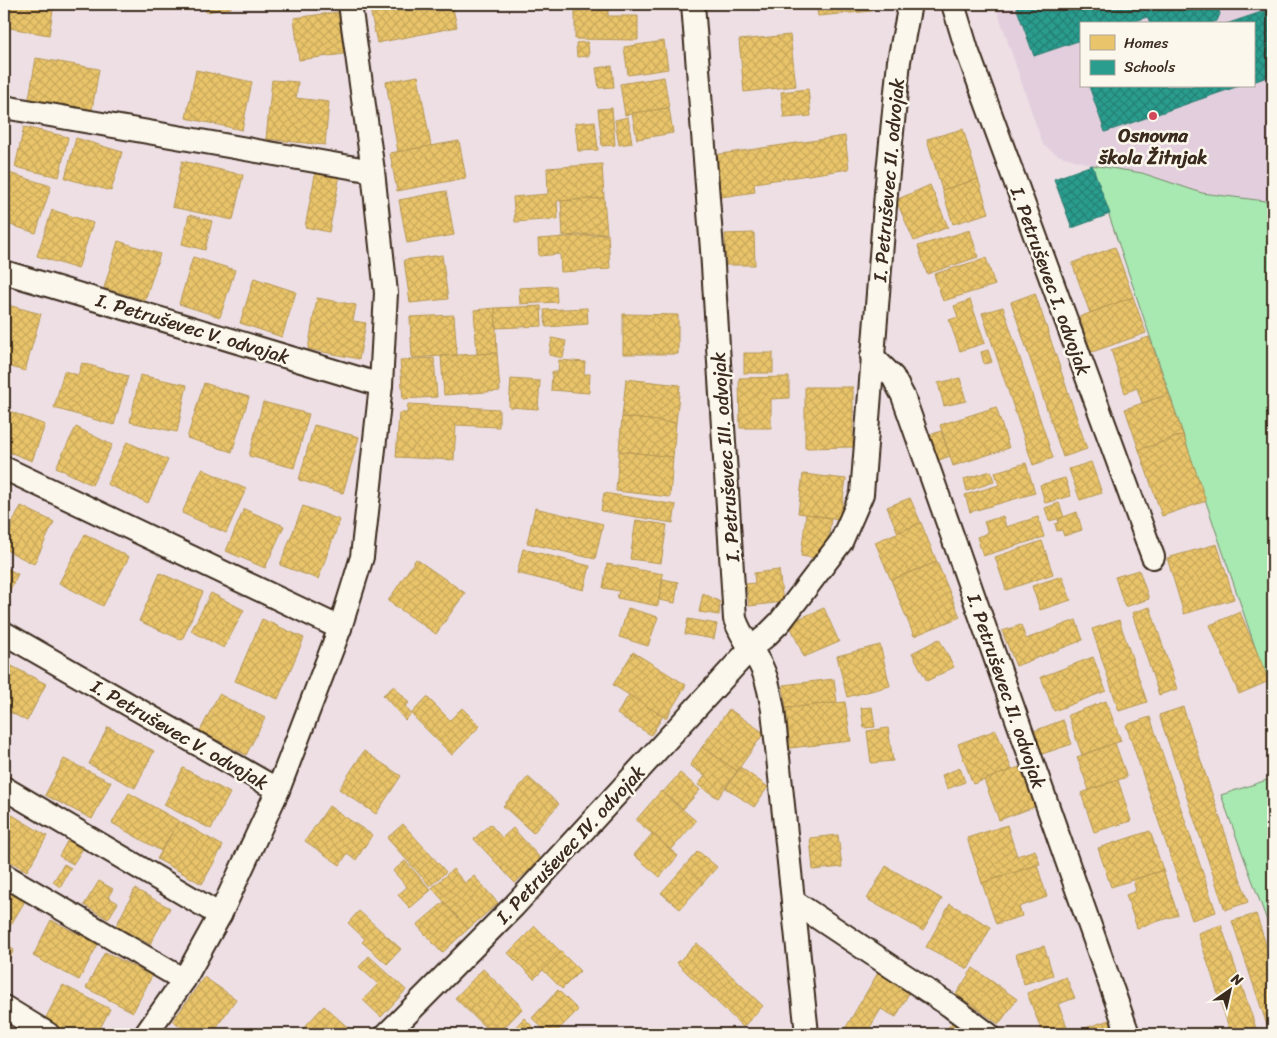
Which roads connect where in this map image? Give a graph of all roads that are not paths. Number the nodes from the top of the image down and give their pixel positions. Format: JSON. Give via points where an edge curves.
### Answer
{"nodes":[{"id":1,"x":350,"y":4,"type":"edge"},
{"id":2,"x":693,"y":4,"type":"edge"},
{"id":3,"x":910,"y":4,"type":"edge"},
{"id":4,"x":953,"y":4,"type":"edge"},
{"id":5,"x":4,"y":107,"type":"edge"},
{"id":6,"x":373,"y":171,"type":"junction"},
{"id":7,"x":4,"y":272,"type":"edge"},
{"id":8,"x":872,"y":356,"type":"junction"},
{"id":9,"x":382,"y":385,"type":"junction"},
{"id":10,"x":4,"y":468,"type":"edge"},
{"id":11,"x":1153,"y":557,"type":"dead end"},
{"id":12,"x":340,"y":628,"type":"junction"},
{"id":13,"x":4,"y":633,"type":"edge"},
{"id":14,"x":750,"y":650,"type":"junction"},
{"id":15,"x":4,"y":788,"type":"edge"},
{"id":16,"x":278,"y":790,"type":"junction"},
{"id":17,"x":4,"y":875,"type":"edge"},
{"id":18,"x":793,"y":901,"type":"junction"},
{"id":19,"x":220,"y":915,"type":"junction"},
{"id":20,"x":184,"y":980,"type":"junction"},
{"id":21,"x":4,"y":1007,"type":"edge"},
{"id":22,"x":48,"y":1034,"type":"edge"},
{"id":23,"x":146,"y":1034,"type":"edge"},
{"id":24,"x":386,"y":1034,"type":"edge"},
{"id":25,"x":807,"y":1034,"type":"edge"},
{"id":26,"x":988,"y":1034,"type":"edge"},
{"id":27,"x":1128,"y":1034,"type":"edge"}],
"edges":[{"from":1,"to":6,"type":"street","name":"I. Petruševec V. odvojak"},
{"from":2,"to":14,"type":"street","name":"I. Petruševec III. odvojak","via":[[735,619]]},
{"from":3,"to":8,"type":"street","name":"I. Petruševec II. odvojak","via":[[899,61]]},
{"from":4,"to":11,"type":"street","name":"I. Petruševec I. odvojak"},
{"from":5,"to":6,"type":"street"},
{"from":6,"to":9,"type":"street","name":"I. Petruševec V. odvojak","via":[[386,293]]},
{"from":7,"to":9,"type":"street","name":"I. Petruševec V. odvojak"},
{"from":8,"to":14,"type":"street","name":"I. Petruševec II. odvojak","via":[[862,494],[841,542],[780,622]]},
{"from":8,"to":27,"type":"street","name":"I. Petruševec II. odvojak","via":[[893,377],[903,396]]},
{"from":9,"to":12,"type":"street","name":"I. Petruševec V. odvojak","via":[[362,557]]},
{"from":10,"to":12,"type":"street"},
{"from":12,"to":16,"type":"street","name":"I. Petruševec V. odvojak"},
{"from":13,"to":16,"type":"street","name":"I. Petruševec V. odvojak"},
{"from":14,"to":18,"type":"street","name":"I. Petruševec III. odvojak","via":[[768,683],[773,710]]},
{"from":14,"to":24,"type":"street","name":"I. Petruševec IV. odvojak","via":[[514,906]]},
{"from":15,"to":19,"type":"street"},
{"from":16,"to":19,"type":"street","name":"I. Petruševec V. odvojak"},
{"from":17,"to":20,"type":"street"},
{"from":18,"to":25,"type":"street","name":"I. Petruševec III. odvojak"},
{"from":18,"to":26,"type":"street"},
{"from":19,"to":20,"type":"street","name":"I. Petruševec V. odvojak"},
{"from":20,"to":23,"type":"street","name":"I. Petruševec V. odvojak"},
{"from":21,"to":22,"type":"street"}]}
